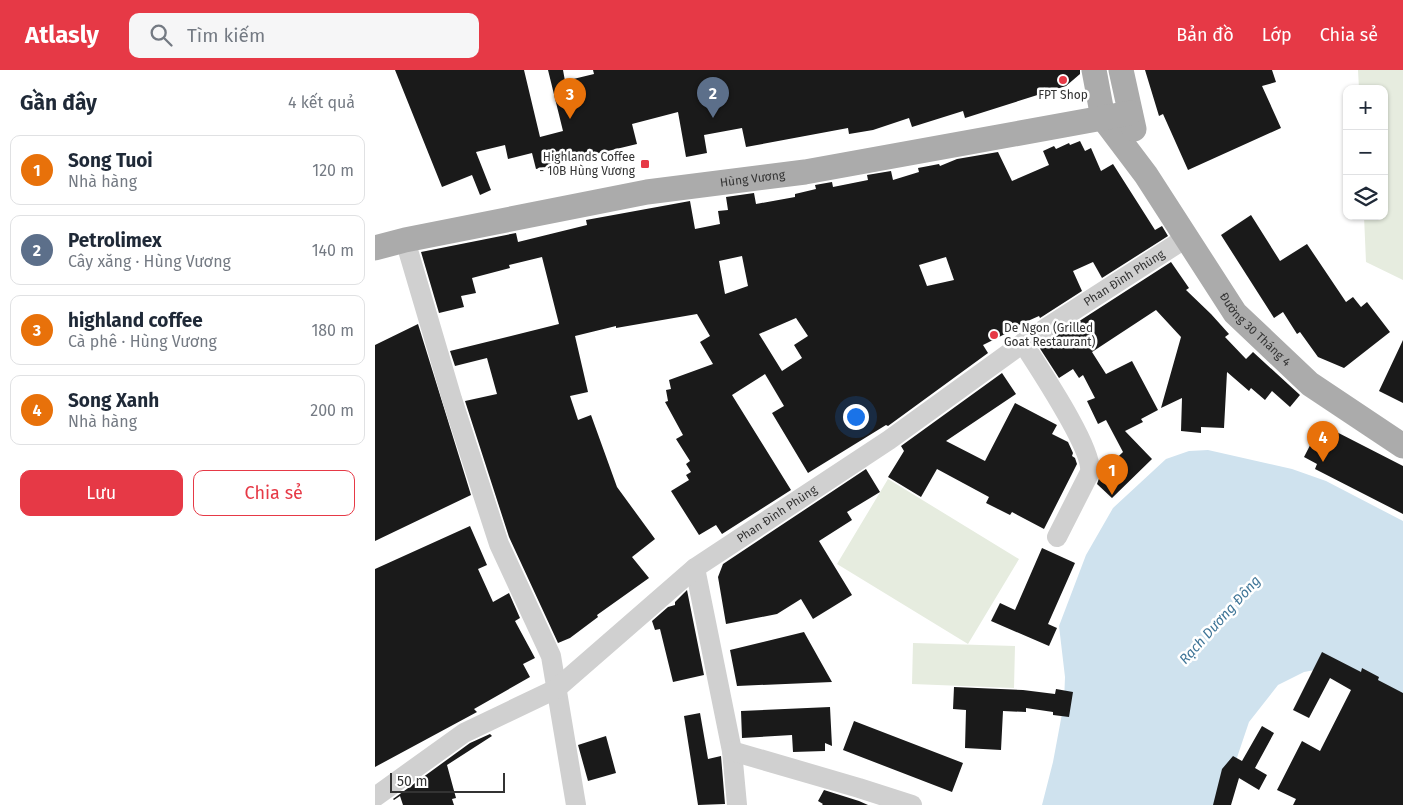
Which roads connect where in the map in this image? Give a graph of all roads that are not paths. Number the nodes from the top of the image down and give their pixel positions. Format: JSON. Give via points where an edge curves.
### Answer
{"nodes":[{"id":1,"x":1094,"y":70,"type":"edge"},
{"id":2,"x":1121,"y":70,"type":"edge"},
{"id":3,"x":1131,"y":112,"type":"junction"},
{"id":4,"x":1103,"y":118,"type":"junction"},
{"id":5,"x":1146,"y":175,"type":"junction"},
{"id":6,"x":1186,"y":238,"type":"junction"},
{"id":7,"x":405,"y":240,"type":"junction"},
{"id":8,"x":375,"y":248,"type":"edge"},
{"id":9,"x":1023,"y":343,"type":"junction"},
{"id":10,"x":1403,"y":446,"type":"edge"},
{"id":11,"x":1057,"y":536,"type":"dead end"},
{"id":12,"x":695,"y":568,"type":"junction"},
{"id":13,"x":556,"y":689,"type":"junction"},
{"id":14,"x":732,"y":751,"type":"junction"},
{"id":15,"x":375,"y":797,"type":"edge"},
{"id":16,"x":576,"y":805,"type":"edge"},
{"id":17,"x":737,"y":805,"type":"edge"},
{"id":18,"x":912,"y":805,"type":"edge"}],
"edges":[{"from":1,"to":4,"type":"main road","name":"Đường 30 Tháng 4"},
{"from":2,"to":3,"type":"main road","name":"Đường 30 Tháng 4"},
{"from":3,"to":4,"type":"main road","name":"Hùng Vương"},
{"from":3,"to":5,"type":"main road","name":"Đường 30 Tháng 4"},
{"from":4,"to":5,"type":"main road","name":"Đường 30 Tháng 4"},
{"from":4,"to":7,"type":"main road","name":"Hùng Vương","via":[[805,172],[647,192]]},
{"from":5,"to":6,"type":"main road","name":"Đường 30 Tháng 4"},
{"from":6,"to":9,"type":"street","name":"Phan Đình Phùng"},
{"from":6,"to":10,"type":"main road","name":"Đường 30 Tháng 4","via":[[1235,313],[1309,384]]},
{"from":7,"to":8,"type":"main road","name":"Hùng Vương"},
{"from":7,"to":13,"type":"street","via":[[499,544],[551,656]]},
{"from":9,"to":11,"type":"street","via":[[1061,405],[1090,463],[1090,472]]},
{"from":9,"to":12,"type":"street","name":"Phan Đình Phùng","via":[[889,440]]},
{"from":12,"to":13,"type":"street","name":"Phan Đình Phùng"},
{"from":12,"to":14,"type":"street"},
{"from":13,"to":15,"type":"street","name":"Phan Đình Phùng","via":[[464,733]]},
{"from":13,"to":16,"type":"street"},
{"from":14,"to":17,"type":"street"},
{"from":14,"to":18,"type":"street"}]}
